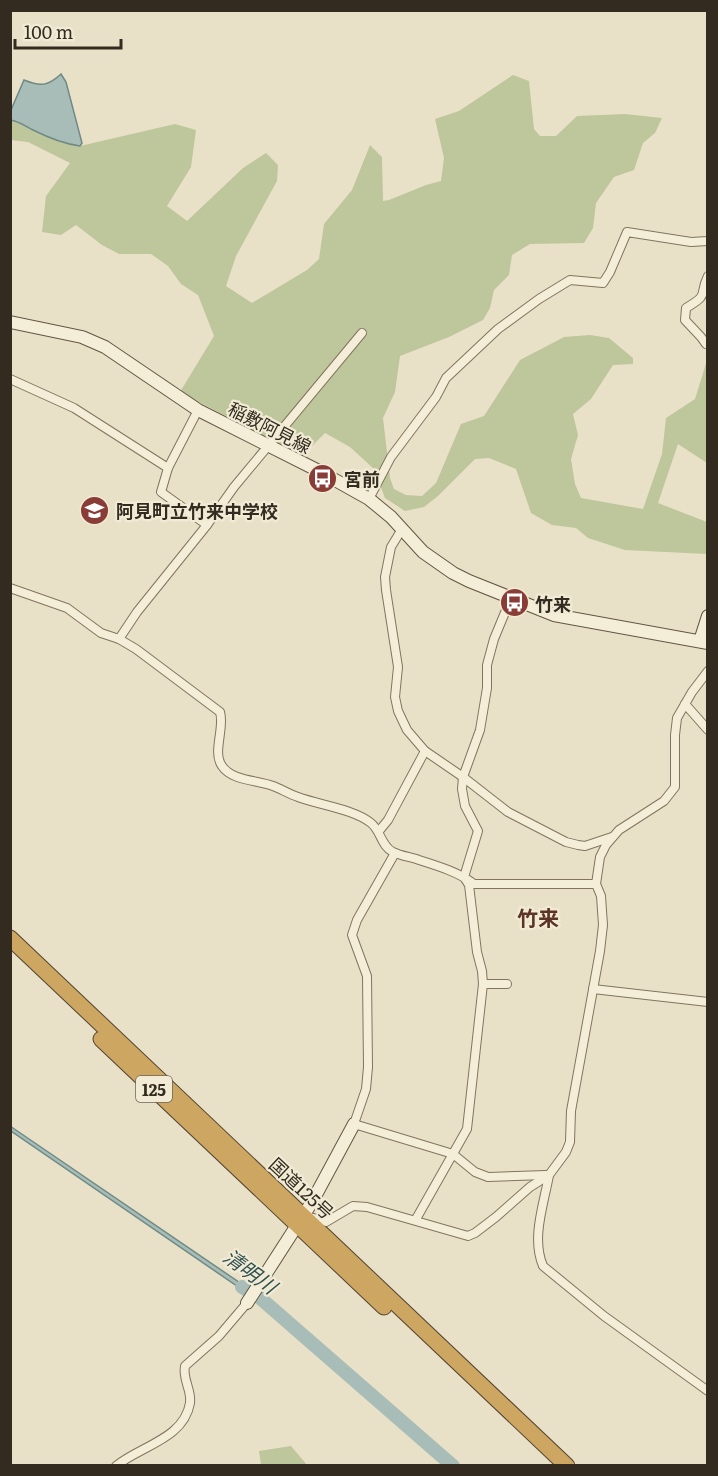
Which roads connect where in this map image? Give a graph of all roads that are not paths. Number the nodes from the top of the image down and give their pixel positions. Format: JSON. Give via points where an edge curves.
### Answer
{"nodes":[{"id":1,"x":708,"y":242,"type":"edge"},
{"id":2,"x":708,"y":276,"type":"edge"},
{"id":3,"x":11,"y":325,"type":"edge"},
{"id":4,"x":362,"y":333,"type":"dead end"},
{"id":5,"x":706,"y":344,"type":"dead end"},
{"id":6,"x":10,"y":379,"type":"edge"},
{"id":7,"x":198,"y":410,"type":"junction"},
{"id":8,"x":269,"y":447,"type":"junction"},
{"id":9,"x":168,"y":468,"type":"junction"},
{"id":10,"x":369,"y":499,"type":"junction"},
{"id":11,"x":207,"y":525,"type":"junction"},
{"id":12,"x":402,"y":529,"type":"junction"},
{"id":13,"x":10,"y":588,"type":"edge"},
{"id":14,"x":511,"y":598,"type":"junction"},
{"id":15,"x":708,"y":616,"type":"edge"},
{"id":16,"x":119,"y":639,"type":"junction"},
{"id":17,"x":704,"y":642,"type":"edge"},
{"id":18,"x":708,"y":671,"type":"edge"},
{"id":19,"x":685,"y":704,"type":"junction"},
{"id":20,"x":708,"y":730,"type":"edge"},
{"id":21,"x":425,"y":751,"type":"junction"},
{"id":22,"x":463,"y":777,"type":"junction"},
{"id":23,"x":379,"y":831,"type":"junction"},
{"id":24,"x":612,"y":837,"type":"junction"},
{"id":25,"x":395,"y":853,"type":"junction"},
{"id":26,"x":464,"y":877,"type":"junction"},
{"id":27,"x":596,"y":884,"type":"junction"},
{"id":28,"x":10,"y":938,"type":"edge"},
{"id":29,"x":10,"y":952,"type":"edge"},
{"id":30,"x":483,"y":984,"type":"junction"},
{"id":31,"x":507,"y":984,"type":"dead end"},
{"id":32,"x":593,"y":989,"type":"junction"},
{"id":33,"x":708,"y":1002,"type":"edge"},
{"id":34,"x":354,"y":1124,"type":"junction"},
{"id":35,"x":453,"y":1154,"type":"junction"},
{"id":36,"x":549,"y":1175,"type":"junction"},
{"id":37,"x":416,"y":1219,"type":"junction"},
{"id":38,"x":300,"y":1220,"type":"junction"},
{"id":39,"x":247,"y":1303,"type":"joint"},
{"id":40,"x":708,"y":1391,"type":"edge"},
{"id":41,"x":116,"y":1466,"type":"edge"},
{"id":42,"x":552,"y":1466,"type":"edge"},
{"id":43,"x":567,"y":1466,"type":"edge"}],
"edges":[{"from":1,"to":10,"type":"street","via":[[627,232],[603,283],[570,280],[498,329],[446,378],[392,457]]},
{"from":2,"to":5,"type":"street","via":[[705,293],[686,308],[684,315]]},
{"from":3,"to":7,"type":"main road","name":"稲敷阿見線","via":[[66,333],[94,342]]},
{"from":4,"to":8,"type":"street"},
{"from":6,"to":9,"type":"street","via":[[74,408]]},
{"from":7,"to":8,"type":"main road","name":"稲敷阿見線"},
{"from":7,"to":9,"type":"street"},
{"from":8,"to":10,"type":"main road","name":"稲敷阿見線"},
{"from":8,"to":11,"type":"street"},
{"from":9,"to":11,"type":"street","via":[[161,492]]},
{"from":10,"to":12,"type":"main road","name":"稲敷阿見線"},
{"from":11,"to":16,"type":"street"},
{"from":12,"to":14,"type":"main road","name":"稲敷阿見線","via":[[423,552],[453,573]]},
{"from":12,"to":21,"type":"street","via":[[391,547],[385,577],[398,667],[395,697],[406,730]]},
{"from":13,"to":16,"type":"street","via":[[57,603],[101,633]]},
{"from":14,"to":17,"type":"main road","name":"稲敷阿見線","via":[[577,621]]},
{"from":14,"to":22,"type":"street","via":[[487,665],[480,730]]},
{"from":15,"to":17,"type":"main road"},
{"from":16,"to":23,"type":"street","via":[[220,712],[220,763],[229,773],[356,815]]},
{"from":18,"to":19,"type":"street"},
{"from":19,"to":20,"type":"street"},
{"from":19,"to":24,"type":"street","via":[[676,725],[675,786],[664,801]]},
{"from":21,"to":22,"type":"street"},
{"from":21,"to":23,"type":"street"},
{"from":22,"to":24,"type":"street","via":[[508,812],[566,842],[585,846]]},
{"from":22,"to":26,"type":"street","via":[[465,806],[478,831]]},
{"from":23,"to":25,"type":"street","via":[[387,848]]},
{"from":24,"to":27,"type":"street","via":[[600,857]]},
{"from":25,"to":26,"type":"street"},
{"from":25,"to":34,"type":"street","via":[[352,934],[368,976],[368,1078]]},
{"from":26,"to":27,"type":"street","via":[[474,884]]},
{"from":26,"to":30,"type":"street","via":[[469,885]]},
{"from":27,"to":32,"type":"street","via":[[603,925]]},
{"from":28,"to":38,"type":"highway","name":"国道125号","number":"125"},
{"from":29,"to":38,"type":"highway","name":"国道125号","number":"125"},
{"from":30,"to":31,"type":"street"},
{"from":30,"to":35,"type":"street","via":[[467,1129]]},
{"from":32,"to":33,"type":"street"},
{"from":32,"to":36,"type":"street","via":[[570,1142]]},
{"from":34,"to":35,"type":"street"},
{"from":34,"to":38,"type":"main road"},
{"from":35,"to":36,"type":"street","via":[[488,1177]]},
{"from":35,"to":37,"type":"street"},
{"from":36,"to":37,"type":"street","via":[[468,1236]]},
{"from":36,"to":40,"type":"street","via":[[538,1238],[543,1266],[604,1316]]},
{"from":37,"to":38,"type":"street","via":[[353,1206],[326,1222]]},
{"from":38,"to":39,"type":"main road"},
{"from":38,"to":42,"type":"highway","name":"国道125号","number":"125"},
{"from":38,"to":43,"type":"highway","name":"国道125号","number":"125"},
{"from":39,"to":41,"type":"street","via":[[219,1336],[185,1366],[189,1404],[184,1418],[169,1436],[128,1455]]}]}
